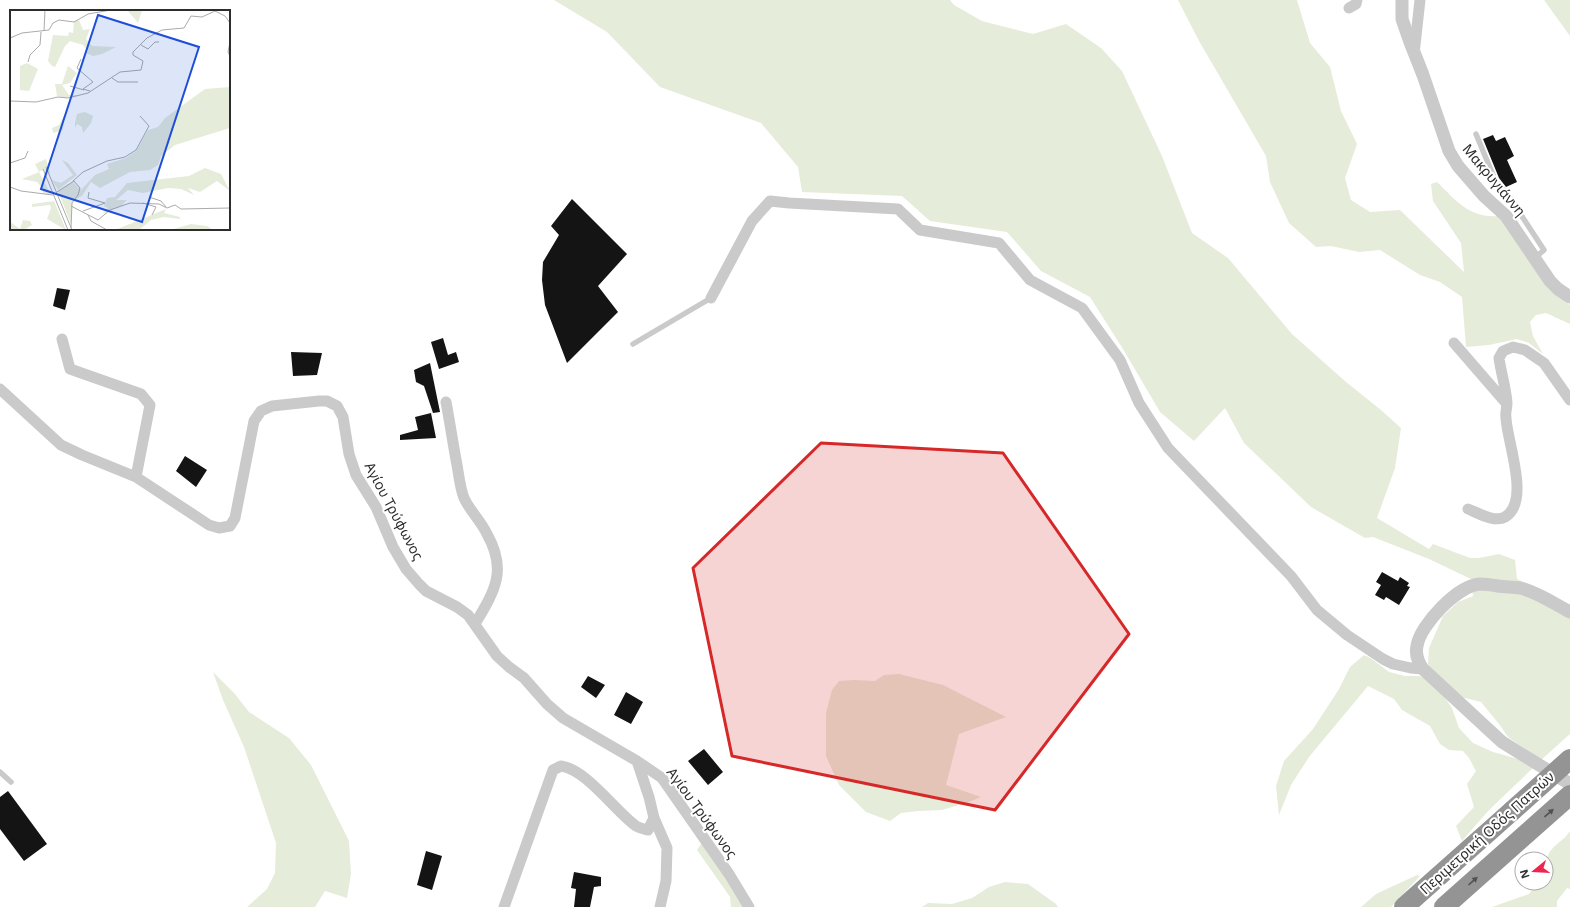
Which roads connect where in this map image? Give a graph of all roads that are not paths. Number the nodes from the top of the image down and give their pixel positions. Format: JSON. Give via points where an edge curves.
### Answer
{"nodes":[{"id":1,"x":1357,"y":0,"type":"edge"},
{"id":2,"x":1402,"y":0,"type":"edge"},
{"id":3,"x":1420,"y":0,"type":"edge"},
{"id":4,"x":1349,"y":8,"type":"dead end"},
{"id":5,"x":1414,"y":54,"type":"junction"},
{"id":6,"x":1476,"y":134,"type":"dead end"},
{"id":7,"x":1536,"y":260,"type":"junction"},
{"id":8,"x":1570,"y":297,"type":"edge"},
{"id":9,"x":711,"y":298,"type":"joint"},
{"id":10,"x":62,"y":339,"type":"dead end"},
{"id":11,"x":1454,"y":343,"type":"dead end"},
{"id":12,"x":633,"y":344,"type":"dead end"},
{"id":13,"x":0,"y":389,"type":"edge"},
{"id":14,"x":1570,"y":400,"type":"edge"},
{"id":15,"x":446,"y":402,"type":"dead end"},
{"id":16,"x":1507,"y":403,"type":"junction"},
{"id":17,"x":136,"y":477,"type":"junction"},
{"id":18,"x":1468,"y":509,"type":"dead end"},
{"id":19,"x":1570,"y":612,"type":"edge"},
{"id":20,"x":475,"y":624,"type":"junction"},
{"id":21,"x":1423,"y":669,"type":"junction"},
{"id":22,"x":1570,"y":759,"type":"edge"},
{"id":23,"x":637,"y":761,"type":"junction"},
{"id":24,"x":0,"y":772,"type":"edge"},
{"id":25,"x":11,"y":782,"type":"dead end"},
{"id":26,"x":1570,"y":784,"type":"edge"},
{"id":27,"x":1570,"y":794,"type":"edge"},
{"id":28,"x":654,"y":818,"type":"junction"},
{"id":29,"x":504,"y":907,"type":"edge"},
{"id":30,"x":660,"y":907,"type":"edge"},
{"id":31,"x":749,"y":907,"type":"edge"},
{"id":32,"x":1404,"y":907,"type":"edge"},
{"id":33,"x":1444,"y":907,"type":"edge"}],
"edges":[{"from":1,"to":4,"type":"street","via":[[1356,4]]},
{"from":2,"to":5,"type":"street","name":"Μακρυγιάννη","via":[[1402,19]]},
{"from":3,"to":5,"type":"street"},
{"from":5,"to":7,"type":"street","name":"Μακρυγιάννη","via":[[1449,151],[1473,184],[1506,216]]},
{"from":6,"to":7,"type":"lane","via":[[1494,180],[1508,195],[1544,250]]},
{"from":7,"to":8,"type":"street","name":"Μακρυγιάννη","via":[[1550,281]]},
{"from":9,"to":12,"type":"lane"},
{"from":9,"to":21,"type":"street","via":[[752,221],[770,201],[898,209],[920,230],[999,243],[1030,280],[1082,308],[1120,360],[1138,403],[1168,448],[1291,576],[1321,615],[1383,659]]},
{"from":10,"to":17,"type":"street","via":[[70,369],[141,394],[150,405]]},
{"from":11,"to":16,"type":"street"},
{"from":13,"to":17,"type":"street","name":"Αγίου Τρύφωνος","via":[[61,445]]},
{"from":14,"to":16,"type":"street","via":[[1544,363],[1525,350],[1513,347],[1503,351],[1499,358]]},
{"from":15,"to":20,"type":"street","via":[[464,498],[488,534],[497,564],[497,582],[492,596]]},
{"from":16,"to":18,"type":"street","via":[[1506,418],[1517,485],[1516,502],[1511,513],[1498,519]]},
{"from":17,"to":20,"type":"street","name":"Αγίου Τρύφωνος","via":[[209,525],[227,528],[232,524],[237,512],[254,421],[258,413],[272,406],[311,401],[330,402],[342,413],[349,454],[356,475],[376,507],[404,566],[421,587],[457,607]]},
{"from":19,"to":21,"type":"street","via":[[1521,588],[1480,584],[1469,586],[1443,607],[1418,638],[1417,659]]},
{"from":20,"to":23,"type":"street","name":"Αγίου Τρύφωνος","via":[[497,656],[524,678],[555,712]]},
{"from":21,"to":26,"type":"street","via":[[1502,742]]},
{"from":22,"to":32,"type":"highway","name":"Περιμετρική Οδός Πατρών","bridge":true},
{"from":23,"to":28,"type":"street"},
{"from":23,"to":31,"type":"street","name":"Αγίου Τρύφωνος","via":[[662,778]]},
{"from":24,"to":25,"type":"lane"},
{"from":33,"to":27,"type":"highway","name":"Περιμετρική Οδός Πατρών","one_way":true},
{"from":28,"to":29,"type":"street","via":[[648,830],[637,827],[578,774],[565,767],[556,768],[550,775]]},
{"from":28,"to":30,"type":"street","via":[[667,848],[666,881]]}]}
